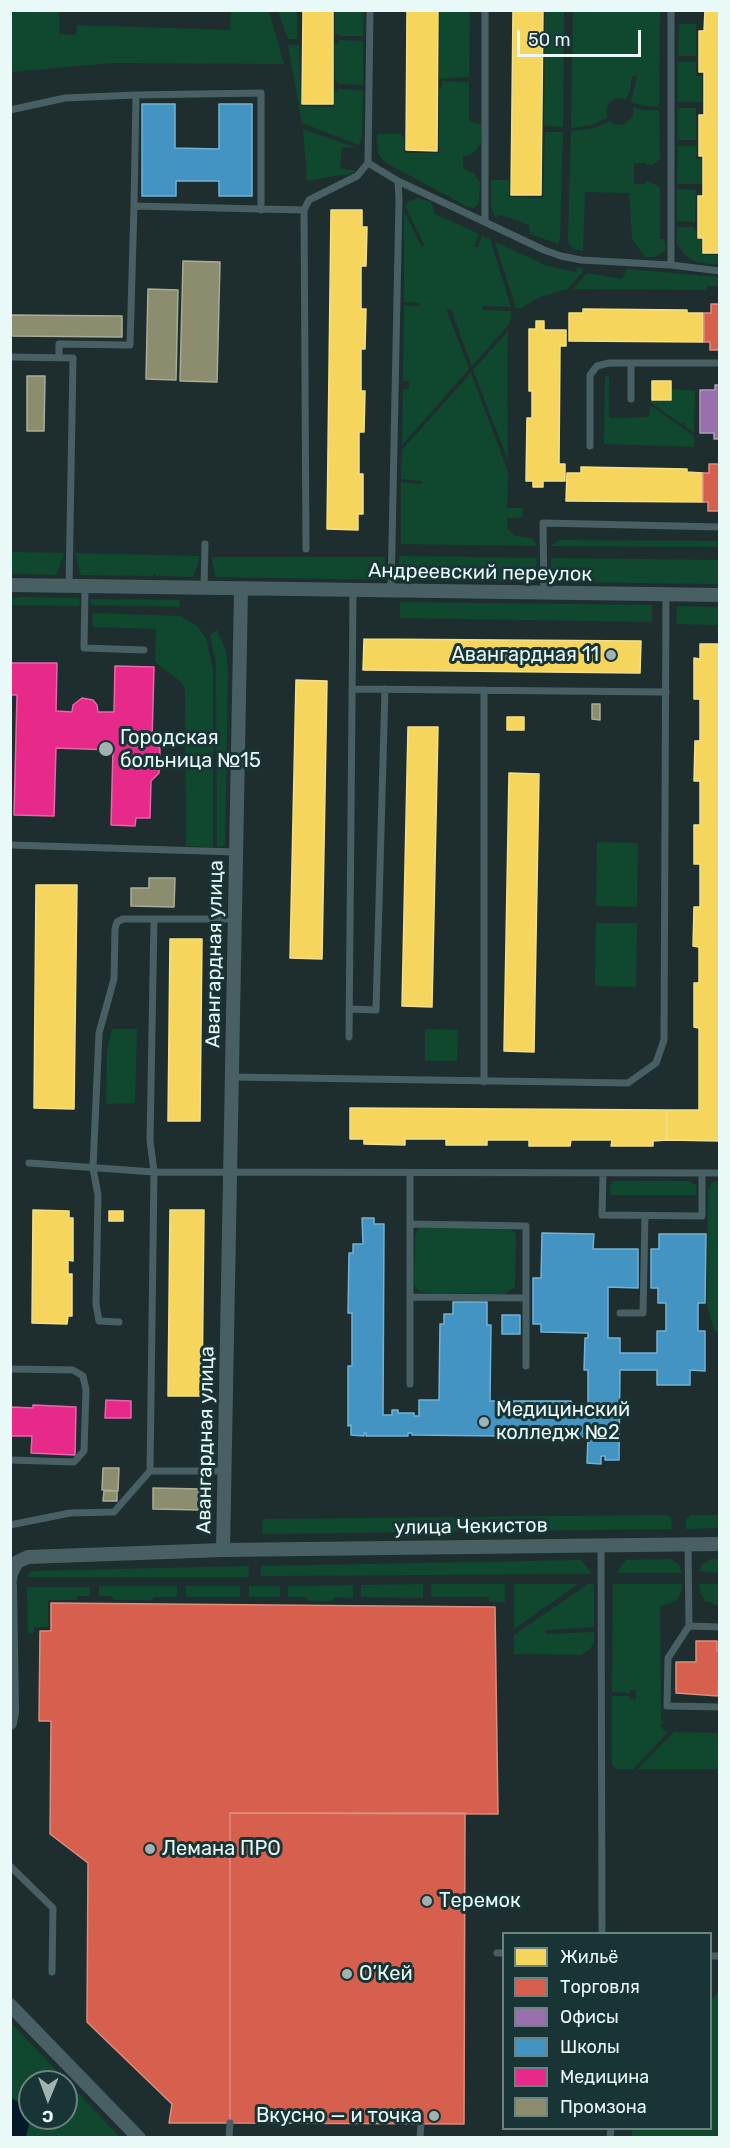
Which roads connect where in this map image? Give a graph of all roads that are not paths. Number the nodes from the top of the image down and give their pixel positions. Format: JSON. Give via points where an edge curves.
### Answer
{"nodes":[{"id":1,"x":370,"y":10,"type":"edge"},
{"id":2,"x":485,"y":10,"type":"edge"},
{"id":3,"x":671,"y":10,"type":"edge"},
{"id":4,"x":136,"y":95,"type":"junction"},
{"id":5,"x":10,"y":110,"type":"edge"},
{"id":6,"x":368,"y":163,"type":"junction"},
{"id":7,"x":398,"y":181,"type":"junction"},
{"id":8,"x":134,"y":206,"type":"junction"},
{"id":9,"x":261,"y":210,"type":"junction"},
{"id":10,"x":304,"y":210,"type":"junction"},
{"id":11,"x":484,"y":221,"type":"junction"},
{"id":12,"x":671,"y":265,"type":"junction"},
{"id":13,"x":720,"y":271,"type":"edge"},
{"id":14,"x":10,"y":357,"type":"edge"},
{"id":15,"x":59,"y":358,"type":"junction"},
{"id":16,"x":631,"y":363,"type":"junction"},
{"id":17,"x":720,"y":363,"type":"edge"},
{"id":18,"x":631,"y":399,"type":"dead end"},
{"id":19,"x":590,"y":446,"type":"dead end"},
{"id":20,"x":720,"y":527,"type":"edge"},
{"id":21,"x":205,"y":544,"type":"dead end"},
{"id":22,"x":306,"y":549,"type":"dead end"},
{"id":23,"x":10,"y":585,"type":"edge"},
{"id":24,"x":69,"y":586,"type":"junction"},
{"id":25,"x":85,"y":586,"type":"junction"},
{"id":26,"x":204,"y":588,"type":"junction"},
{"id":27,"x":241,"y":590,"type":"junction"},
{"id":28,"x":353,"y":591,"type":"junction"},
{"id":29,"x":392,"y":592,"type":"junction"},
{"id":30,"x":543,"y":593,"type":"junction"},
{"id":31,"x":666,"y":594,"type":"junction"},
{"id":32,"x":720,"y":595,"type":"edge"},
{"id":33,"x":144,"y":650,"type":"dead end"},
{"id":34,"x":352,"y":688,"type":"junction"},
{"id":35,"x":385,"y":689,"type":"junction"},
{"id":36,"x":484,"y":690,"type":"junction"},
{"id":37,"x":666,"y":692,"type":"junction"},
{"id":38,"x":10,"y":845,"type":"edge"},
{"id":39,"x":237,"y":852,"type":"junction"},
{"id":40,"x":154,"y":919,"type":"junction"},
{"id":41,"x":235,"y":919,"type":"junction"},
{"id":42,"x":349,"y":1009,"type":"junction"},
{"id":43,"x":349,"y":1037,"type":"dead end"},
{"id":44,"x":232,"y":1077,"type":"junction"},
{"id":45,"x":484,"y":1082,"type":"junction"},
{"id":46,"x":30,"y":1163,"type":"dead end"},
{"id":47,"x":93,"y":1168,"type":"junction"},
{"id":48,"x":154,"y":1172,"type":"junction"},
{"id":49,"x":230,"y":1173,"type":"junction"},
{"id":50,"x":411,"y":1173,"type":"junction"},
{"id":51,"x":603,"y":1173,"type":"junction"},
{"id":52,"x":702,"y":1173,"type":"junction"},
{"id":53,"x":720,"y":1173,"type":"edge"},
{"id":54,"x":645,"y":1216,"type":"junction"},
{"id":55,"x":410,"y":1224,"type":"junction"},
{"id":56,"x":410,"y":1297,"type":"junction"},
{"id":57,"x":526,"y":1298,"type":"junction"},
{"id":58,"x":620,"y":1313,"type":"dead end"},
{"id":59,"x":119,"y":1322,"type":"dead end"},
{"id":60,"x":526,"y":1366,"type":"dead end"},
{"id":61,"x":10,"y":1370,"type":"edge"},
{"id":62,"x":410,"y":1383,"type":"dead end"},
{"id":63,"x":10,"y":1460,"type":"edge"},
{"id":64,"x":150,"y":1471,"type":"junction"},
{"id":65,"x":225,"y":1471,"type":"junction"},
{"id":66,"x":10,"y":1525,"type":"edge"},
{"id":67,"x":688,"y":1544,"type":"junction"},
{"id":68,"x":720,"y":1544,"type":"edge"},
{"id":69,"x":601,"y":1545,"type":"junction"},
{"id":70,"x":223,"y":1550,"type":"junction"},
{"id":71,"x":10,"y":1580,"type":"edge"},
{"id":72,"x":10,"y":1585,"type":"edge"},
{"id":73,"x":688,"y":1626,"type":"junction"},
{"id":74,"x":720,"y":1627,"type":"edge"},
{"id":75,"x":720,"y":1707,"type":"edge"},
{"id":76,"x":10,"y":1723,"type":"edge"},
{"id":77,"x":10,"y":1866,"type":"edge"},
{"id":78,"x":602,"y":1932,"type":"edge"},
{"id":79,"x":52,"y":1972,"type":"dead end"},
{"id":80,"x":10,"y":2006,"type":"edge"},
{"id":81,"x":230,"y":2123,"type":"dead end"},
{"id":82,"x":421,"y":2124,"type":"dead end"},
{"id":83,"x":139,"y":2138,"type":"edge"},
{"id":84,"x":230,"y":2138,"type":"edge"},
{"id":85,"x":420,"y":2138,"type":"edge"}],
"edges":[{"from":1,"to":6,"type":"lane"},
{"from":2,"to":11,"type":"lane"},
{"from":3,"to":12,"type":"lane"},
{"from":4,"to":5,"type":"lane","via":[[65,98]]},
{"from":4,"to":8,"type":"lane"},
{"from":4,"to":9,"type":"lane","via":[[261,93]]},
{"from":6,"to":7,"type":"lane"},
{"from":6,"to":10,"type":"lane","via":[[357,176],[309,200]]},
{"from":7,"to":11,"type":"lane"},
{"from":7,"to":29,"type":"lane"},
{"from":8,"to":9,"type":"lane"},
{"from":8,"to":15,"type":"lane","via":[[130,345],[59,344]]},
{"from":9,"to":10,"type":"lane"},
{"from":10,"to":22,"type":"lane"},
{"from":11,"to":12,"type":"lane","via":[[561,256]]},
{"from":12,"to":13,"type":"lane"},
{"from":14,"to":15,"type":"lane"},
{"from":15,"to":24,"type":"lane","via":[[73,358]]},
{"from":16,"to":17,"type":"lane"},
{"from":16,"to":18,"type":"lane"},
{"from":16,"to":19,"type":"lane","via":[[597,366],[590,375]]},
{"from":20,"to":30,"type":"lane","via":[[543,523]]},
{"from":21,"to":26,"type":"lane"},
{"from":23,"to":24,"type":"street"},
{"from":24,"to":25,"type":"street"},
{"from":25,"to":26,"type":"street"},
{"from":25,"to":33,"type":"lane","via":[[84,648]]},
{"from":26,"to":27,"type":"street"},
{"from":27,"to":28,"type":"street","name":"Андреевский переулок"},
{"from":27,"to":39,"type":"street","name":"Авангардная улица"},
{"from":28,"to":29,"type":"street","name":"Андреевский переулок"},
{"from":28,"to":34,"type":"lane"},
{"from":29,"to":30,"type":"street","name":"Андреевский переулок"},
{"from":30,"to":31,"type":"street","name":"Андреевский переулок"},
{"from":31,"to":32,"type":"street","name":"Андреевский переулок"},
{"from":31,"to":37,"type":"lane"},
{"from":34,"to":35,"type":"lane"},
{"from":34,"to":42,"type":"lane"},
{"from":35,"to":36,"type":"lane"},
{"from":35,"to":42,"type":"lane","via":[[376,1010]]},
{"from":36,"to":37,"type":"lane"},
{"from":36,"to":45,"type":"lane"},
{"from":37,"to":45,"type":"lane","via":[[664,1040],[656,1063],[628,1083]]},
{"from":38,"to":39,"type":"lane"},
{"from":39,"to":41,"type":"street","name":"Авангардная улица"},
{"from":40,"to":41,"type":"lane"},
{"from":40,"to":47,"type":"lane","via":[[123,919],[115,929],[114,979],[99,1033]]},
{"from":40,"to":48,"type":"lane","via":[[150,1140]]},
{"from":41,"to":44,"type":"street","name":"Авангардная улица"},
{"from":42,"to":43,"type":"lane"},
{"from":44,"to":45,"type":"lane"},
{"from":44,"to":49,"type":"street","name":"Авангардная улица"},
{"from":46,"to":47,"type":"lane"},
{"from":47,"to":48,"type":"lane"},
{"from":47,"to":59,"type":"lane","via":[[98,1195],[96,1304],[99,1321]]},
{"from":48,"to":49,"type":"lane"},
{"from":48,"to":64,"type":"lane"},
{"from":49,"to":50,"type":"lane"},
{"from":49,"to":65,"type":"street","name":"Авангардная улица"},
{"from":50,"to":51,"type":"lane"},
{"from":50,"to":55,"type":"lane"},
{"from":51,"to":52,"type":"lane"},
{"from":51,"to":54,"type":"lane","via":[[602,1215]]},
{"from":52,"to":53,"type":"lane"},
{"from":52,"to":54,"type":"lane","via":[[702,1216]]},
{"from":54,"to":58,"type":"lane","via":[[643,1313]]},
{"from":55,"to":56,"type":"lane"},
{"from":55,"to":57,"type":"lane","via":[[526,1226]]},
{"from":56,"to":57,"type":"lane"},
{"from":56,"to":62,"type":"lane"},
{"from":57,"to":60,"type":"lane"},
{"from":61,"to":63,"type":"lane","via":[[73,1370],[83,1376],[86,1390],[84,1451],[74,1462]]},
{"from":64,"to":65,"type":"lane"},
{"from":64,"to":66,"type":"lane","via":[[114,1512],[70,1513]]},
{"from":65,"to":70,"type":"street","name":"Авангардная улица"},
{"from":67,"to":68,"type":"street","name":"улица Чекистов"},
{"from":67,"to":69,"type":"street","name":"улица Чекистов"},
{"from":67,"to":73,"type":"lane"},
{"from":69,"to":70,"type":"street","name":"улица Чекистов"},
{"from":69,"to":78,"type":"lane"},
{"from":70,"to":71,"type":"street","name":"улица Чекистов","via":[[28,1557],[17,1562]]},
{"from":72,"to":76,"type":"street"},
{"from":73,"to":74,"type":"lane"},
{"from":73,"to":75,"type":"lane","via":[[668,1658],[667,1706]]},
{"from":77,"to":79,"type":"lane","via":[[53,1908]]},
{"from":80,"to":83,"type":"street"},
{"from":81,"to":84,"type":"lane"},
{"from":82,"to":85,"type":"lane"}]}
